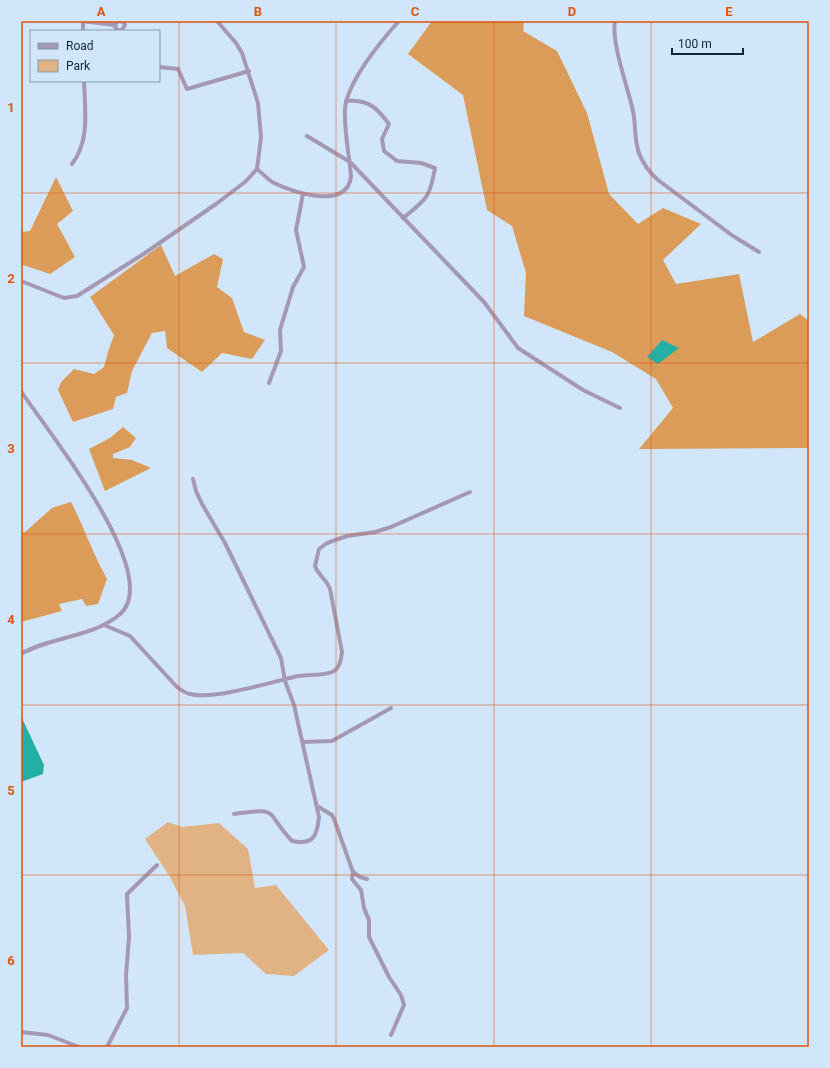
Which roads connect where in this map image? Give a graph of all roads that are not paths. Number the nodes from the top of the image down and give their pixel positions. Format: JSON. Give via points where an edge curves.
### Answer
{"nodes":[{"id":1,"x":82,"y":21,"type":"edge"},
{"id":2,"x":217,"y":21,"type":"edge"},
{"id":3,"x":399,"y":21,"type":"edge"},
{"id":4,"x":615,"y":21,"type":"edge"},
{"id":5,"x":115,"y":25,"type":"junction"},
{"id":6,"x":118,"y":30,"type":"edge"},
{"id":7,"x":121,"y":30,"type":"edge"},
{"id":8,"x":160,"y":67,"type":"edge"},
{"id":9,"x":249,"y":71,"type":"junction"},
{"id":10,"x":84,"y":82,"type":"edge"},
{"id":11,"x":346,"y":101,"type":"junction"},
{"id":12,"x":307,"y":136,"type":"dead end"},
{"id":13,"x":350,"y":162,"type":"junction"},
{"id":14,"x":72,"y":164,"type":"dead end"},
{"id":15,"x":257,"y":169,"type":"junction"},
{"id":16,"x":303,"y":194,"type":"junction"},
{"id":17,"x":403,"y":218,"type":"junction"},
{"id":18,"x":759,"y":252,"type":"dead end"},
{"id":19,"x":21,"y":281,"type":"edge"},
{"id":20,"x":270,"y":383,"type":"dead end"},
{"id":21,"x":21,"y":391,"type":"edge"},
{"id":22,"x":620,"y":408,"type":"dead end"},
{"id":23,"x":194,"y":479,"type":"dead end"},
{"id":24,"x":470,"y":492,"type":"dead end"},
{"id":25,"x":104,"y":625,"type":"junction"},
{"id":26,"x":21,"y":654,"type":"edge"},
{"id":27,"x":285,"y":681,"type":"junction"},
{"id":28,"x":391,"y":708,"type":"dead end"},
{"id":29,"x":302,"y":742,"type":"junction"},
{"id":30,"x":317,"y":806,"type":"junction"},
{"id":31,"x":234,"y":814,"type":"dead end"},
{"id":32,"x":157,"y":865,"type":"dead end"},
{"id":33,"x":353,"y":872,"type":"junction"},
{"id":34,"x":366,"y":879,"type":"dead end"},
{"id":35,"x":21,"y":1032,"type":"edge"},
{"id":36,"x":392,"y":1036,"type":"dead end"},
{"id":37,"x":79,"y":1047,"type":"edge"},
{"id":38,"x":107,"y":1047,"type":"edge"}],
"edges":[{"from":1,"to":5,"type":"street"},
{"from":2,"to":9,"type":"street","via":[[236,43]]},
{"from":3,"to":11,"type":"street","via":[[358,76]]},
{"from":4,"to":18,"type":"street","via":[[618,53],[634,116],[637,149],[642,162],[658,180],[733,236]]},
{"from":5,"to":6,"type":"street"},
{"from":5,"to":7,"type":"street","via":[[119,21],[123,22],[125,27]]},
{"from":8,"to":9,"type":"street","via":[[178,69],[187,89]]},
{"from":9,"to":15,"type":"street","via":[[261,125]]},
{"from":10,"to":14,"type":"street","via":[[83,145]]},
{"from":11,"to":13,"type":"street","via":[[345,123]]},
{"from":11,"to":17,"type":"street","via":[[357,100],[376,107],[389,124],[382,139],[384,151],[397,161],[421,163],[435,168],[432,188],[426,200]]},
{"from":12,"to":13,"type":"street"},
{"from":13,"to":16,"type":"street","via":[[350,183],[340,193],[327,197]]},
{"from":13,"to":17,"type":"street"},
{"from":15,"to":16,"type":"street","via":[[272,182]]},
{"from":15,"to":19,"type":"street","via":[[245,182],[216,204],[77,296],[64,298]]},
{"from":16,"to":20,"type":"street","via":[[296,230],[304,266],[291,294],[280,330],[281,352]]},
{"from":17,"to":22,"type":"street","via":[[484,302],[518,348],[583,390]]},
{"from":21,"to":25,"type":"street","via":[[64,450],[114,531],[127,570],[130,595],[124,611]]},
{"from":23,"to":27,"type":"street","via":[[202,504],[225,543],[278,649],[284,667]]},
{"from":24,"to":27,"type":"street","via":[[390,527],[347,536],[327,543],[319,549],[315,566],[330,590],[342,652],[340,662],[332,672],[297,676]]},
{"from":25,"to":26,"type":"street","via":[[81,634],[47,642]]},
{"from":25,"to":27,"type":"street","via":[[130,636],[183,692],[211,694]]},
{"from":27,"to":29,"type":"street","via":[[294,705]]},
{"from":28,"to":29,"type":"street","via":[[332,741]]},
{"from":29,"to":30,"type":"street"},
{"from":30,"to":31,"type":"street","via":[[319,817],[315,835],[311,841],[305,843],[292,842],[274,816],[268,812],[261,810]]},
{"from":30,"to":33,"type":"street","via":[[332,815]]},
{"from":32,"to":38,"type":"street","via":[[127,894],[127,1008]]},
{"from":33,"to":34,"type":"street"},
{"from":33,"to":36,"type":"street","via":[[352,879],[361,890],[369,920],[369,938],[404,1005]]},
{"from":35,"to":37,"type":"street","via":[[48,1035]]}]}
